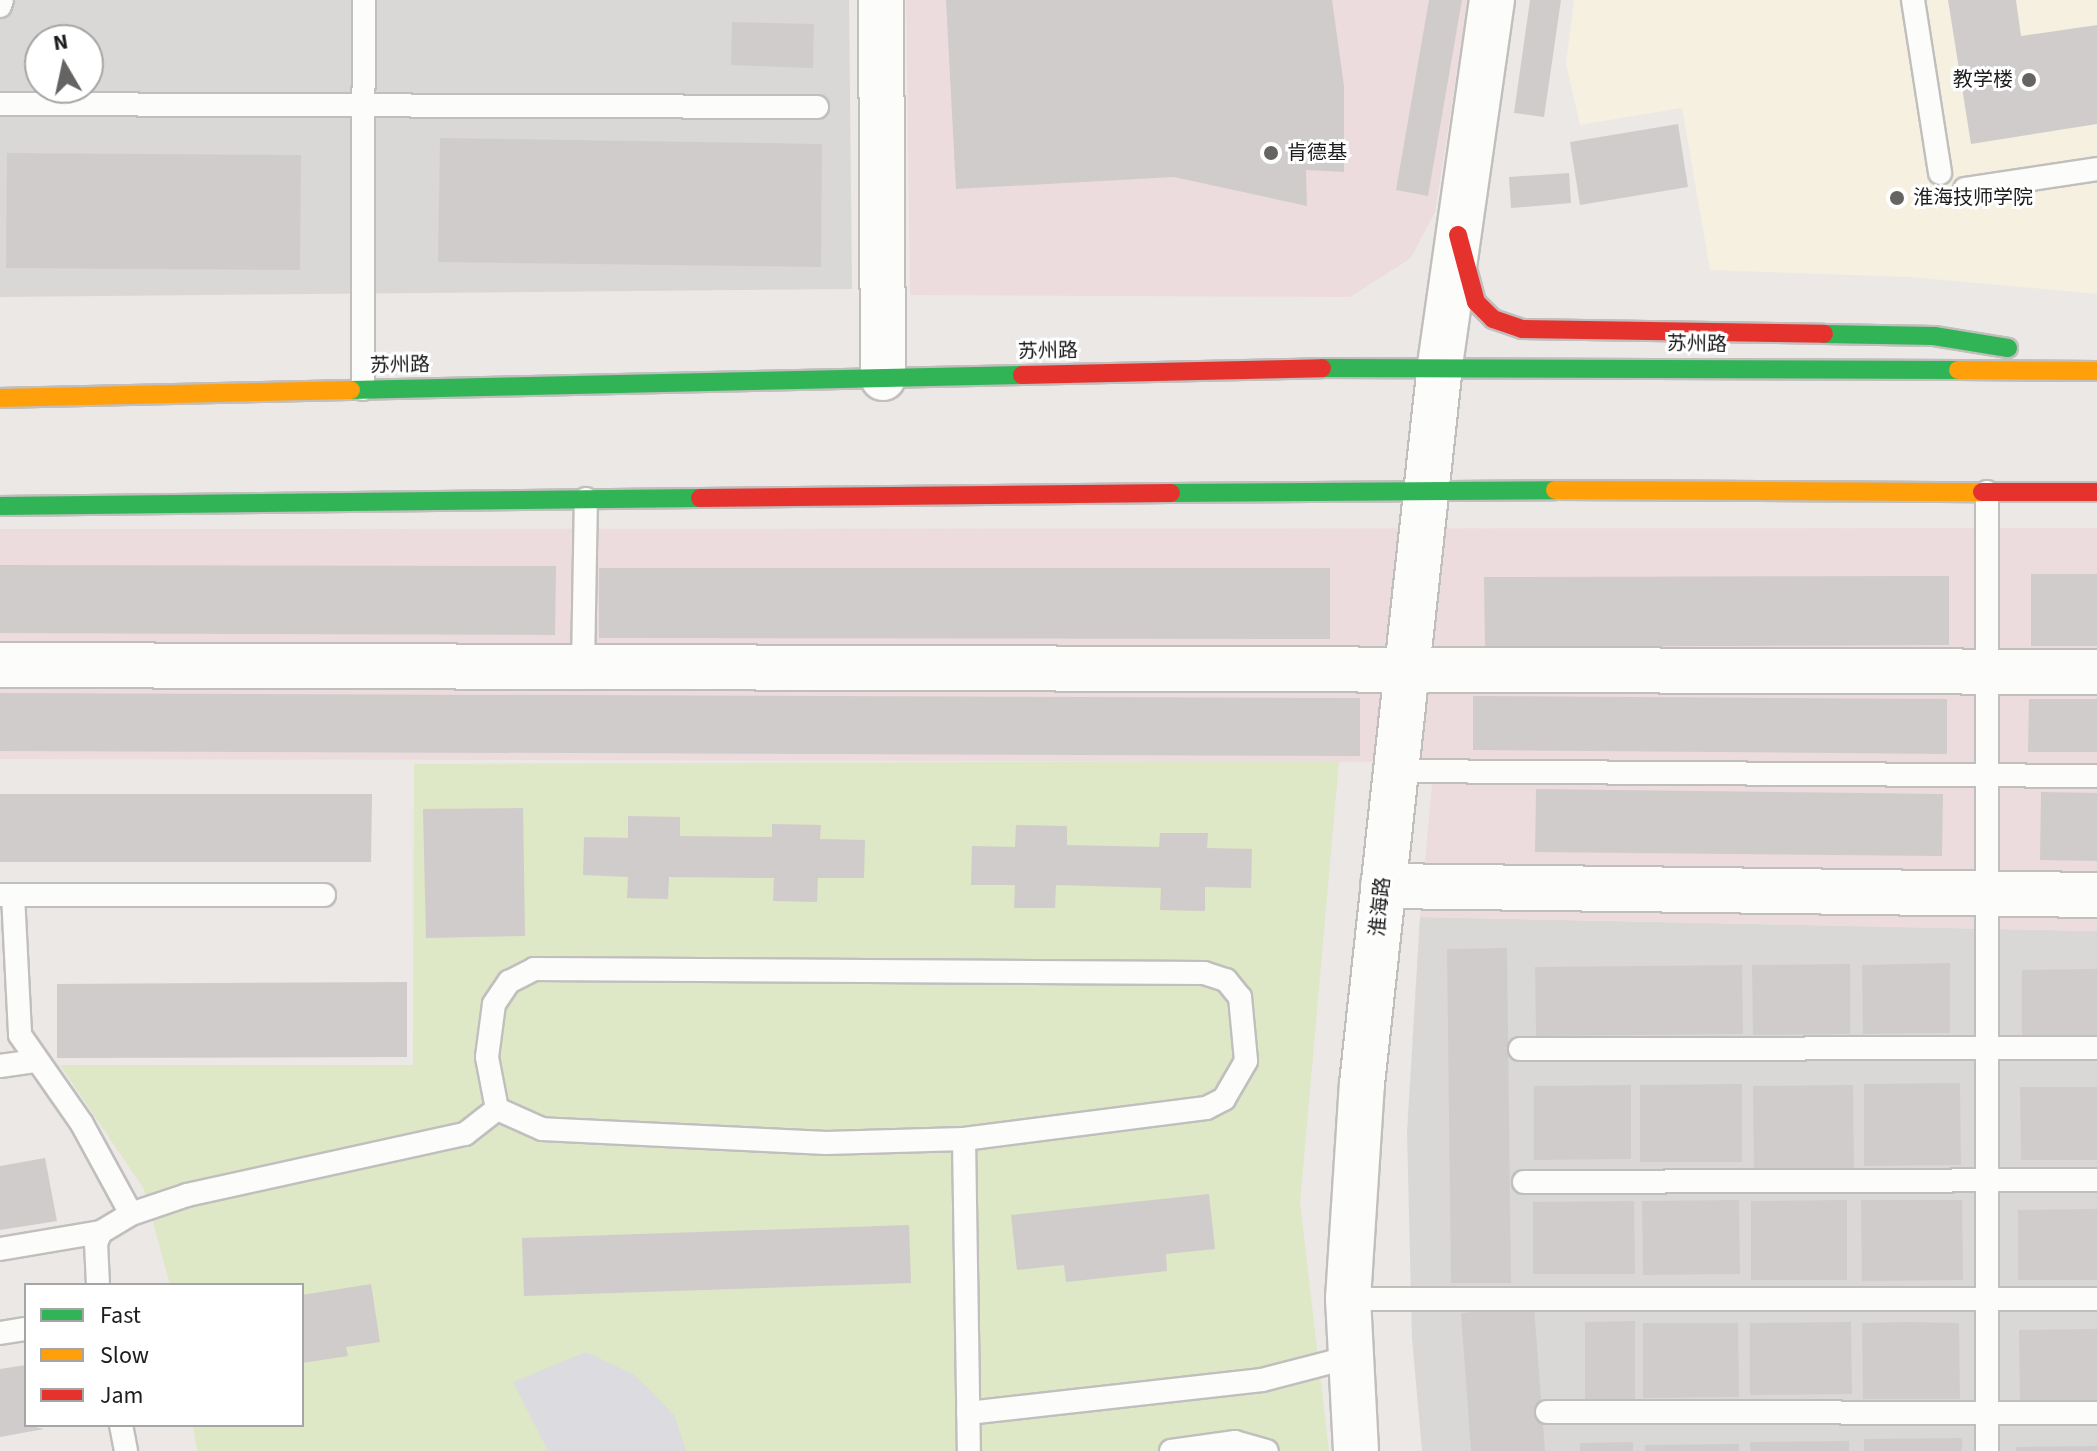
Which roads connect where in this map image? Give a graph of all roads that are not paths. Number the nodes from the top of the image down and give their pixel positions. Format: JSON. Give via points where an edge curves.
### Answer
{"nodes":[{"id":1,"x":2,"y":0,"type":"edge"},
{"id":2,"x":364,"y":0,"type":"edge"},
{"id":3,"x":881,"y":0,"type":"edge"},
{"id":4,"x":1492,"y":0,"type":"edge"},
{"id":5,"x":1913,"y":0,"type":"edge"},
{"id":6,"x":0,"y":6,"type":"edge"},
{"id":7,"x":0,"y":104,"type":"edge"},
{"id":8,"x":364,"y":106,"type":"junction"},
{"id":9,"x":817,"y":107,"type":"dead end"},
{"id":10,"x":2097,"y":169,"type":"edge"},
{"id":11,"x":1940,"y":173,"type":"dead end"},
{"id":12,"x":1965,"y":189,"type":"dead end"},
{"id":13,"x":1458,"y":235,"type":"junction"},
{"id":14,"x":2097,"y":362,"type":"edge"},
{"id":15,"x":1440,"y":365,"type":"junction"},
{"id":16,"x":2097,"y":371,"type":"edge"},
{"id":17,"x":883,"y":378,"type":"junction"},
{"id":18,"x":363,"y":389,"type":"junction"},
{"id":19,"x":0,"y":398,"type":"edge"},
{"id":20,"x":1426,"y":490,"type":"junction"},
{"id":21,"x":1987,"y":492,"type":"junction"},
{"id":22,"x":2097,"y":492,"type":"edge"},
{"id":23,"x":586,"y":499,"type":"junction"},
{"id":24,"x":0,"y":506,"type":"edge"},
{"id":25,"x":0,"y":665,"type":"edge"},
{"id":26,"x":583,"y":667,"type":"junction"},
{"id":27,"x":1407,"y":670,"type":"junction"},
{"id":28,"x":1987,"y":672,"type":"junction"},
{"id":29,"x":2097,"y":672,"type":"edge"},
{"id":30,"x":1396,"y":771,"type":"junction"},
{"id":31,"x":1987,"y":775,"type":"junction"},
{"id":32,"x":2097,"y":776,"type":"edge"},
{"id":33,"x":1383,"y":886,"type":"junction"},
{"id":34,"x":1987,"y":894,"type":"junction"},
{"id":35,"x":6,"y":895,"type":"edge"},
{"id":36,"x":324,"y":895,"type":"dead end"},
{"id":37,"x":2097,"y":895,"type":"edge"},
{"id":38,"x":2097,"y":1048,"type":"edge"},
{"id":39,"x":1520,"y":1049,"type":"dead end"},
{"id":40,"x":1987,"y":1049,"type":"junction"},
{"id":41,"x":35,"y":1061,"type":"junction"},
{"id":42,"x":0,"y":1066,"type":"edge"},
{"id":43,"x":497,"y":1109,"type":"junction"},
{"id":44,"x":964,"y":1139,"type":"junction"},
{"id":45,"x":2097,"y":1180,"type":"edge"},
{"id":46,"x":1987,"y":1181,"type":"junction"},
{"id":47,"x":1524,"y":1182,"type":"dead end"},
{"id":48,"x":131,"y":1214,"type":"junction"},
{"id":49,"x":101,"y":1232,"type":"junction"},
{"id":50,"x":0,"y":1249,"type":"edge"},
{"id":51,"x":98,"y":1283,"type":"edge"},
{"id":52,"x":1348,"y":1299,"type":"junction"},
{"id":53,"x":2097,"y":1299,"type":"edge"},
{"id":54,"x":1986,"y":1300,"type":"junction"},
{"id":55,"x":24,"y":1329,"type":"edge"},
{"id":56,"x":0,"y":1333,"type":"edge"},
{"id":57,"x":1350,"y":1357,"type":"junction"},
{"id":58,"x":1547,"y":1412,"type":"dead end"},
{"id":59,"x":968,"y":1413,"type":"junction"},
{"id":60,"x":1987,"y":1413,"type":"junction"},
{"id":61,"x":2097,"y":1413,"type":"edge"},
{"id":62,"x":121,"y":1427,"type":"edge"},
{"id":63,"x":126,"y":1451,"type":"edge"},
{"id":64,"x":969,"y":1451,"type":"edge"},
{"id":65,"x":1171,"y":1451,"type":"edge"},
{"id":66,"x":1267,"y":1451,"type":"edge"},
{"id":67,"x":1356,"y":1451,"type":"edge"},
{"id":68,"x":1987,"y":1451,"type":"edge"}],
"edges":[{"from":1,"to":6,"type":"lane"},
{"from":2,"to":8,"type":"lane"},
{"from":3,"to":17,"type":"street"},
{"from":4,"to":13,"type":"street","name":"淮海路"},
{"from":5,"to":11,"type":"lane"},
{"from":7,"to":8,"type":"lane"},
{"from":8,"to":9,"type":"lane"},
{"from":8,"to":18,"type":"lane"},
{"from":10,"to":12,"type":"lane"},
{"from":13,"to":14,"type":"main road","via":[[1476,302],[1493,319],[1522,329],[1934,336]]},
{"from":13,"to":15,"type":"street","name":"淮海路"},
{"from":15,"to":16,"type":"main road","name":"苏州路"},
{"from":15,"to":17,"type":"main road","name":"苏州路"},
{"from":15,"to":20,"type":"street","name":"淮海路"},
{"from":17,"to":18,"type":"main road","name":"苏州路"},
{"from":18,"to":19,"type":"main road","name":"苏州路"},
{"from":20,"to":21,"type":"main road"},
{"from":20,"to":23,"type":"main road"},
{"from":20,"to":27,"type":"street","name":"淮海路"},
{"from":21,"to":22,"type":"main road"},
{"from":21,"to":28,"type":"lane"},
{"from":23,"to":24,"type":"main road"},
{"from":23,"to":26,"type":"lane"},
{"from":25,"to":26,"type":"street"},
{"from":26,"to":27,"type":"street"},
{"from":27,"to":28,"type":"street"},
{"from":27,"to":30,"type":"street","name":"淮海路"},
{"from":28,"to":29,"type":"street"},
{"from":28,"to":31,"type":"lane"},
{"from":30,"to":31,"type":"lane"},
{"from":30,"to":33,"type":"street","name":"淮海路"},
{"from":31,"to":32,"type":"lane"},
{"from":31,"to":34,"type":"lane"},
{"from":33,"to":34,"type":"street"},
{"from":33,"to":52,"type":"street","name":"淮海路"},
{"from":34,"to":37,"type":"street"},
{"from":34,"to":40,"type":"lane"},
{"from":35,"to":36,"type":"lane"},
{"from":35,"to":41,"type":"lane","via":[[16,1017]]},
{"from":38,"to":40,"type":"lane"},
{"from":39,"to":40,"type":"lane"},
{"from":40,"to":46,"type":"lane"},
{"from":41,"to":42,"type":"lane"},
{"from":41,"to":48,"type":"lane","via":[[82,1124]]},
{"from":43,"to":44,"type":"lane","via":[[531,1126],[566,1132],[826,1143]]},
{"from":43,"to":44,"type":"lane","via":[[487,1057],[494,1004],[509,982],[534,969],[1169,969],[1226,980],[1240,997],[1246,1061],[1224,1099],[1206,1108]]},
{"from":43,"to":48,"type":"lane","via":[[465,1134],[187,1195]]},
{"from":44,"to":59,"type":"lane"},
{"from":45,"to":46,"type":"lane"},
{"from":46,"to":47,"type":"lane"},
{"from":46,"to":54,"type":"lane"},
{"from":48,"to":49,"type":"lane"},
{"from":49,"to":50,"type":"lane"},
{"from":49,"to":51,"type":"lane","via":[[93,1256]]},
{"from":52,"to":54,"type":"lane"},
{"from":52,"to":57,"type":"street","name":"淮海路"},
{"from":53,"to":54,"type":"lane"},
{"from":54,"to":60,"type":"lane"},
{"from":55,"to":56,"type":"lane"},
{"from":57,"to":59,"type":"lane","via":[[1262,1380]]},
{"from":57,"to":67,"type":"street","name":"淮海路"},
{"from":58,"to":60,"type":"lane"},
{"from":59,"to":64,"type":"lane"},
{"from":60,"to":61,"type":"lane"},
{"from":60,"to":68,"type":"lane"},
{"from":62,"to":63,"type":"lane"},
{"from":65,"to":66,"type":"lane","via":[[1235,1442]]}]}
